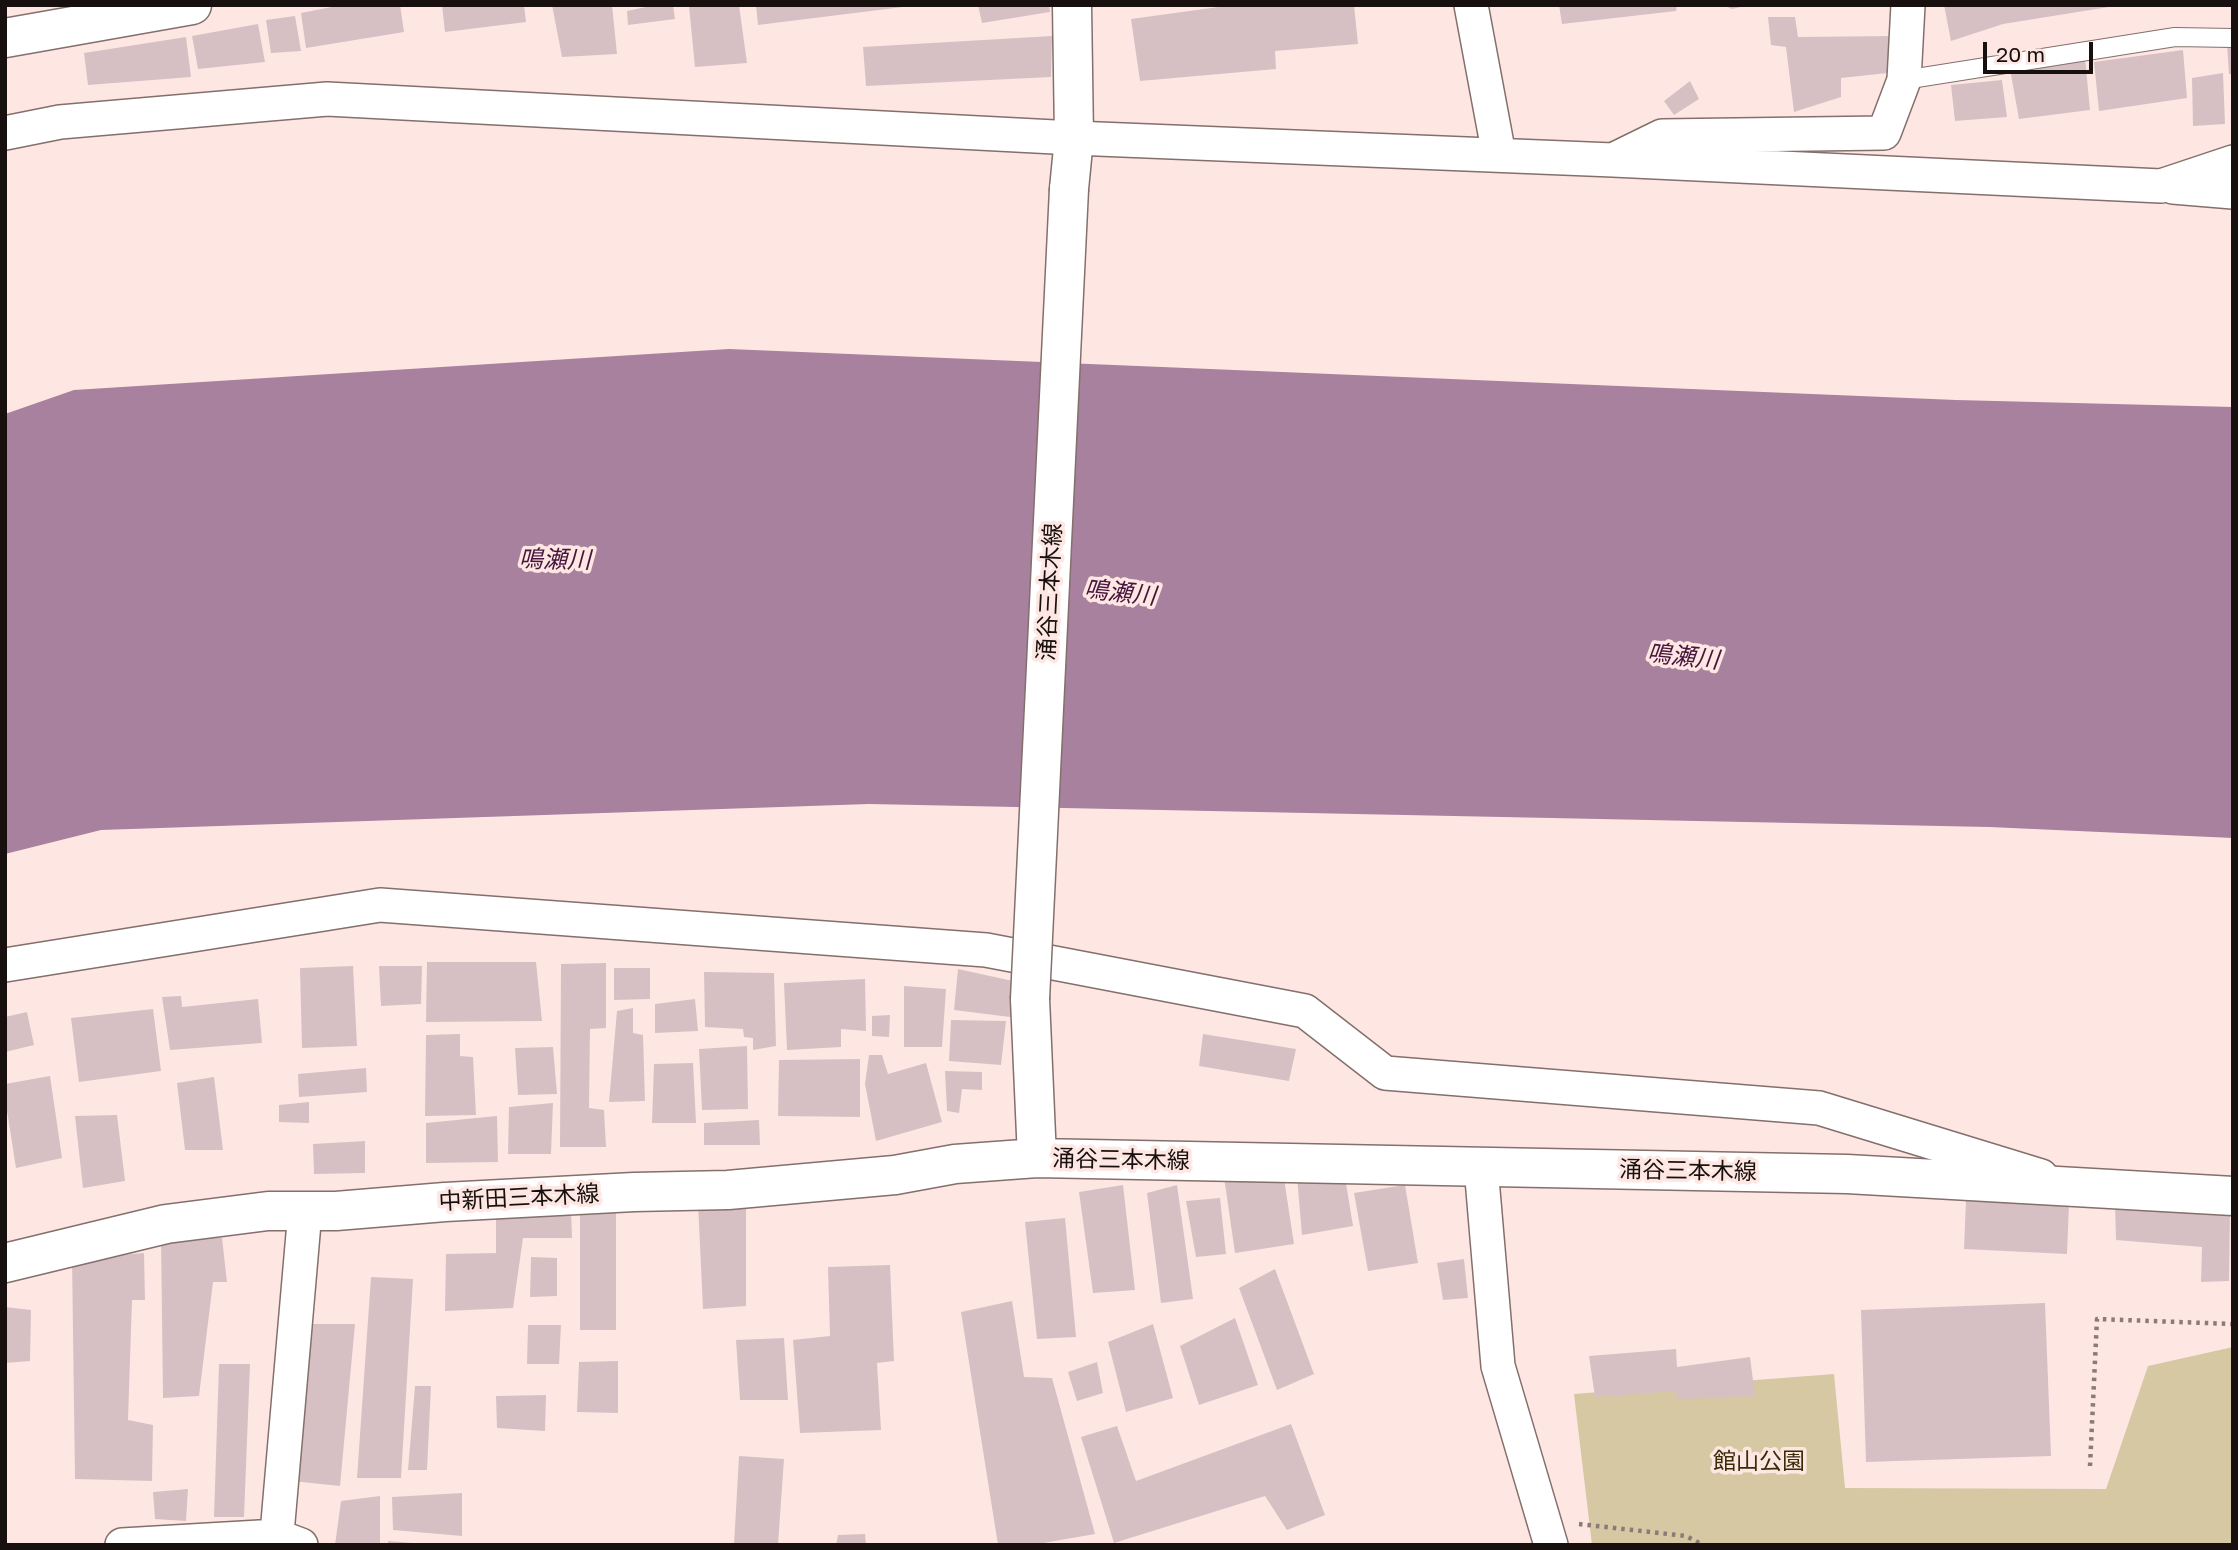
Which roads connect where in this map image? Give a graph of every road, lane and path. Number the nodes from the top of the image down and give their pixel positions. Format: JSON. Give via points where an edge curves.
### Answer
{"nodes":[{"id":1,"x":192,"y":5,"type":"edge"},
{"id":2,"x":1072,"y":5,"type":"edge"},
{"id":3,"x":1471,"y":5,"type":"edge"},
{"id":4,"x":1909,"y":5,"type":"edge"},
{"id":5,"x":5,"y":38,"type":"edge"},
{"id":6,"x":2233,"y":38,"type":"edge"},
{"id":7,"x":1904,"y":80,"type":"junction"},
{"id":8,"x":5,"y":133,"type":"edge"},
{"id":9,"x":1074,"y":138,"type":"junction"},
{"id":10,"x":1499,"y":155,"type":"junction"},
{"id":11,"x":1613,"y":160,"type":"junction"},
{"id":12,"x":2233,"y":162,"type":"edge"},
{"id":13,"x":2161,"y":186,"type":"junction"},
{"id":14,"x":2233,"y":192,"type":"edge"},
{"id":15,"x":5,"y":965,"type":"edge"},
{"id":16,"x":1037,"y":1158,"type":"junction"},
{"id":17,"x":1481,"y":1167,"type":"junction"},
{"id":18,"x":2077,"y":1187,"type":"junction"},
{"id":19,"x":2233,"y":1196,"type":"edge"},
{"id":20,"x":306,"y":1211,"type":"junction"},
{"id":21,"x":5,"y":1263,"type":"edge"},
{"id":22,"x":2233,"y":1324,"type":"edge"},
{"id":23,"x":2090,"y":1466,"type":"dead end"},
{"id":24,"x":1548,"y":1532,"type":"edge"},
{"id":25,"x":285,"y":1542,"type":"edge"},
{"id":26,"x":122,"y":1545,"type":"edge"},
{"id":27,"x":1520,"y":1545,"type":"edge"},
{"id":28,"x":1703,"y":1545,"type":"edge"}],
"edges":[{"from":1,"to":5,"type":"main road"},
{"from":2,"to":9,"type":"main road","name":"涌谷三本木線"},
{"from":3,"to":10,"type":"street"},
{"from":4,"to":7,"type":"street"},
{"from":6,"to":7,"type":"lane","via":[[2175,37]]},
{"from":7,"to":11,"type":"street","via":[[1884,133],[1662,136]]},
{"from":8,"to":9,"type":"street","via":[[60,122],[327,99]]},
{"from":9,"to":10,"type":"street"},
{"from":9,"to":16,"type":"main road","name":"涌谷三本木線","bridge":true,"via":[[1030,999]]},
{"from":10,"to":11,"type":"street"},
{"from":11,"to":13,"type":"street"},
{"from":12,"to":13,"type":"street"},
{"from":13,"to":14,"type":"street"},
{"from":15,"to":18,"type":"street","via":[[380,905],[986,950],[1305,1011],[1385,1073],[1819,1108]]},
{"from":16,"to":17,"type":"main road","name":"涌谷三本木線"},
{"from":16,"to":20,"type":"main road","name":"中新田三本木線","via":[[728,1190]]},
{"from":17,"to":18,"type":"main road","name":"涌谷三本木線","via":[[1847,1174]]},
{"from":17,"to":24,"type":"street","via":[[1498,1366]]},
{"from":18,"to":19,"type":"main road","name":"涌谷三本木線"},
{"from":20,"to":21,"type":"main road","name":"中新田三本木線","via":[[268,1211],[166,1224]]},
{"from":20,"to":25,"type":"street"},
{"from":22,"to":23,"type":"path","via":[[2097,1319]]},
{"from":24,"to":27,"type":"street"},
{"from":24,"to":28,"type":"path","via":[[1686,1536]]},
{"from":25,"to":26,"type":"street"}]}
